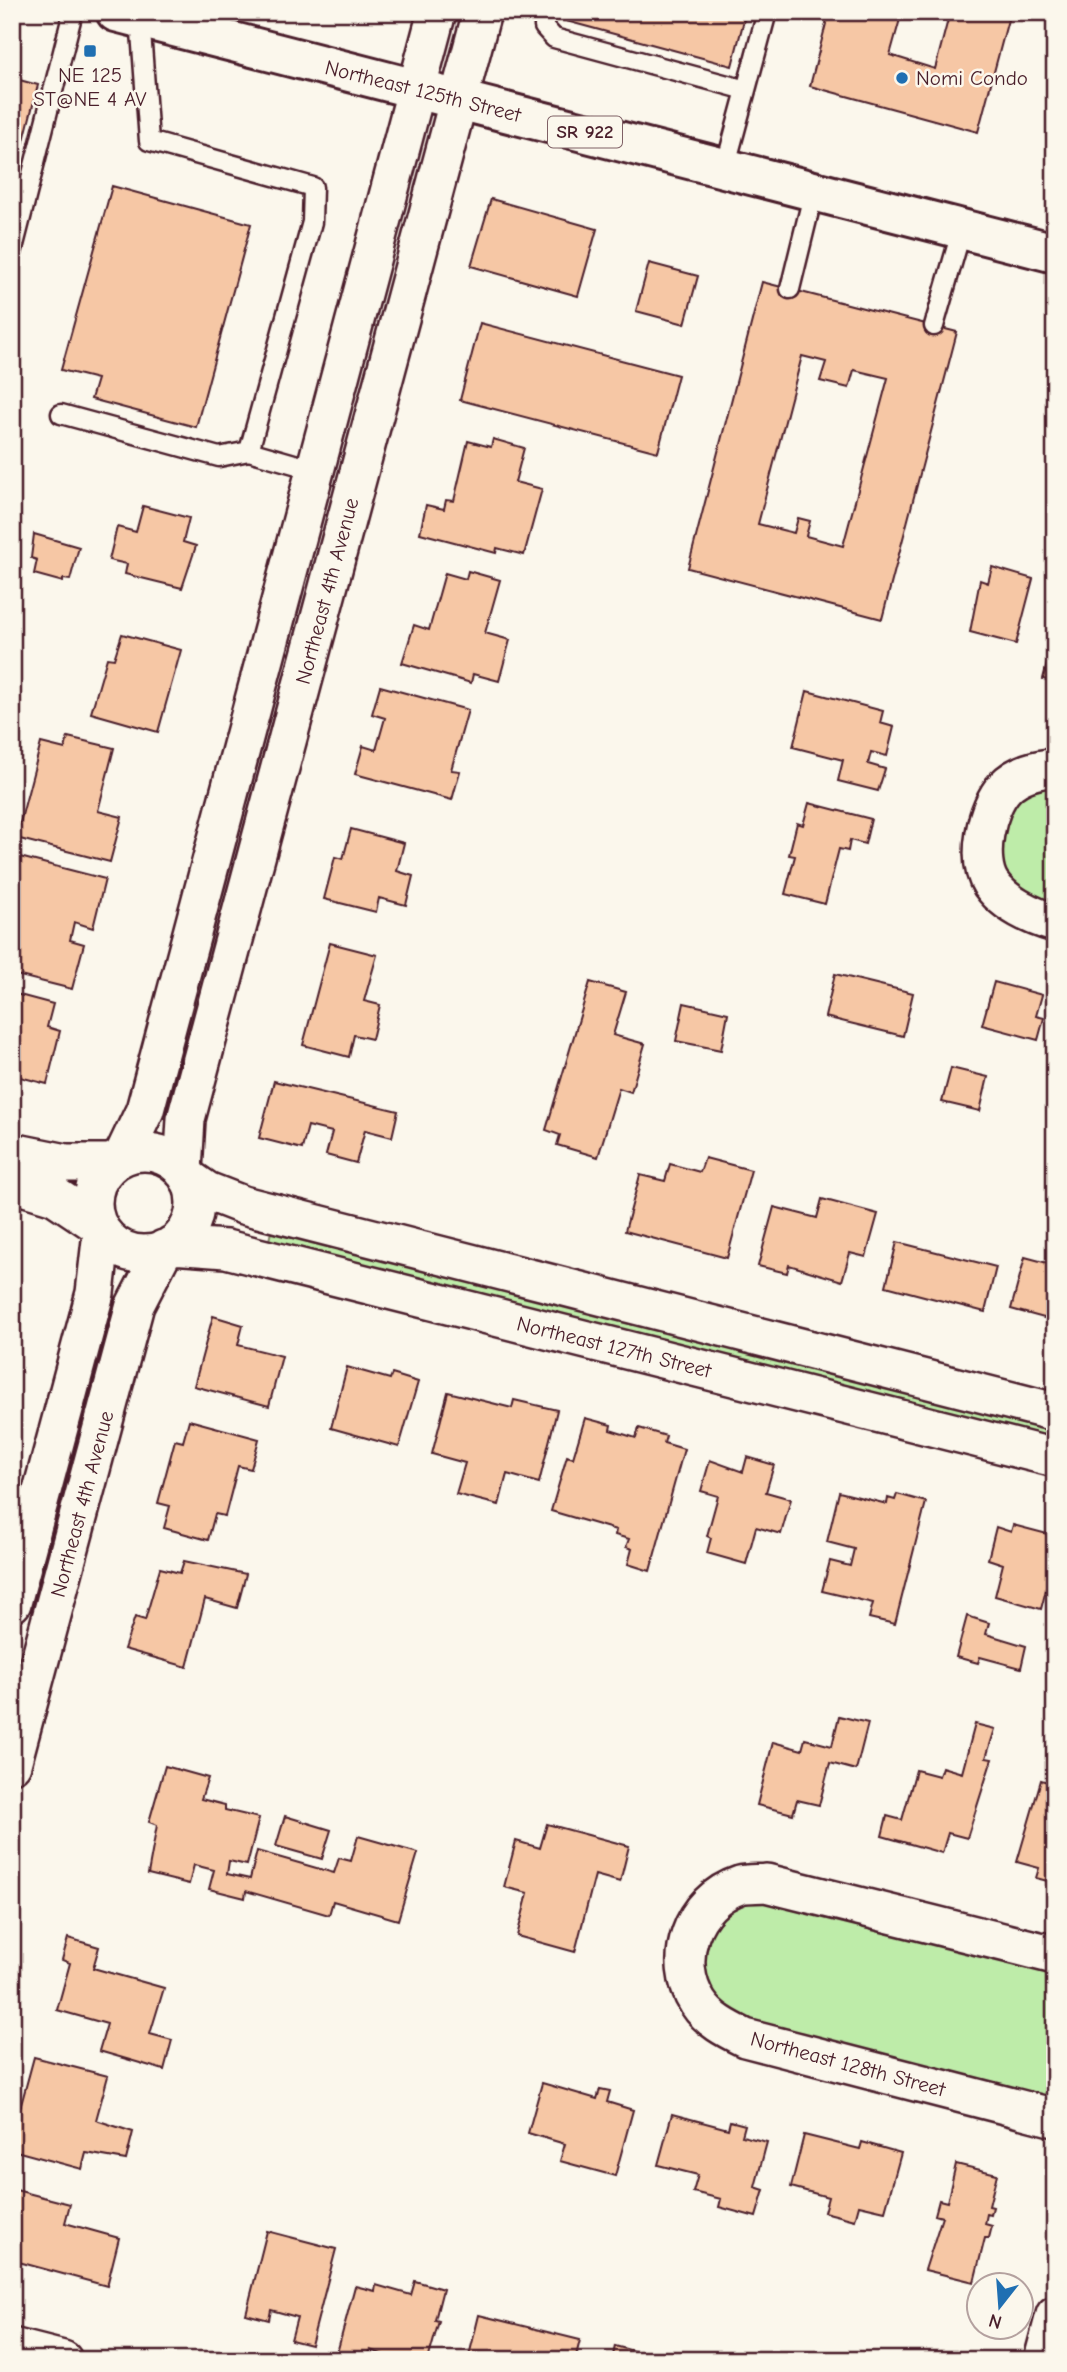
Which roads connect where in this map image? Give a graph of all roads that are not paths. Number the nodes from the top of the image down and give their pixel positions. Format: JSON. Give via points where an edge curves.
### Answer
{"nodes":[{"id":1,"x":73,"y":12,"type":"edge"},
{"id":2,"x":437,"y":12,"type":"edge"},
{"id":3,"x":482,"y":12,"type":"edge"},
{"id":4,"x":544,"y":12,"type":"edge"},
{"id":5,"x":767,"y":12,"type":"edge"},
{"id":6,"x":128,"y":15,"type":"edge"},
{"id":7,"x":417,"y":89,"type":"junction"},
{"id":8,"x":746,"y":90,"type":"junction"},
{"id":9,"x":458,"y":100,"type":"junction"},
{"id":10,"x":725,"y":168,"type":"junction"},
{"id":11,"x":814,"y":191,"type":"junction"},
{"id":12,"x":962,"y":229,"type":"junction"},
{"id":13,"x":12,"y":253,"type":"edge"},
{"id":14,"x":1055,"y":253,"type":"edge"},
{"id":15,"x":790,"y":289,"type":"dead end"},
{"id":16,"x":934,"y":327,"type":"dead end"},
{"id":17,"x":61,"y":414,"type":"dead end"},
{"id":18,"x":249,"y":452,"type":"junction"},
{"id":19,"x":315,"y":470,"type":"junction"},
{"id":20,"x":269,"y":642,"type":"junction"},
{"id":21,"x":310,"y":654,"type":"junction"},
{"id":22,"x":1055,"y":768,"type":"edge"},
{"id":23,"x":1055,"y":923,"type":"edge"},
{"id":24,"x":12,"y":1152,"type":"edge"},
{"id":25,"x":117,"y":1160,"type":"junction"},
{"id":26,"x":186,"y":1174,"type":"junction"},
{"id":27,"x":12,"y":1183,"type":"edge"},
{"id":28,"x":100,"y":1228,"type":"junction"},
{"id":29,"x":168,"y":1247,"type":"junction"},
{"id":30,"x":1055,"y":1412,"type":"edge"},
{"id":31,"x":1055,"y":1458,"type":"edge"},
{"id":32,"x":12,"y":1603,"type":"edge"},
{"id":33,"x":12,"y":1764,"type":"edge"},
{"id":34,"x":1055,"y":1955,"type":"edge"},
{"id":35,"x":1055,"y":2118,"type":"edge"},
{"id":36,"x":1055,"y":2315,"type":"edge"},
{"id":37,"x":12,"y":2347,"type":"edge"},
{"id":38,"x":63,"y":2360,"type":"edge"},
{"id":39,"x":1043,"y":2360,"type":"edge"}],
"edges":[{"from":1,"to":13,"type":"lane"},
{"from":2,"to":7,"type":"street","name":"Northeast 4th Avenue"},
{"from":3,"to":9,"type":"street","name":"Northeast 4th Avenue"},
{"from":4,"to":8,"type":"lane","via":[[544,27],[554,38]]},
{"from":5,"to":8,"type":"lane"},
{"from":6,"to":7,"type":"main road","name":"Northeast 125th Street","number":"SR 922"},
{"from":6,"to":18,"type":"lane","via":[[149,141],[313,187],[312,222]]},
{"from":7,"to":9,"type":"main road","name":"Northeast 125th Street","number":"SR 922"},
{"from":7,"to":19,"type":"street","name":"Northeast 4th Avenue"},
{"from":8,"to":10,"type":"lane"},
{"from":9,"to":10,"type":"main road","name":"Northeast 125th Street","number":"SR 922"},
{"from":9,"to":21,"type":"street","name":"Northeast 4th Avenue"},
{"from":10,"to":11,"type":"main road","name":"Northeast 125th Street","number":"SR 922"},
{"from":11,"to":12,"type":"main road","name":"Northeast 125th Street","number":"SR 922"},
{"from":11,"to":15,"type":"lane"},
{"from":12,"to":14,"type":"main road","name":"Northeast 125th Street","number":"SR 922"},
{"from":12,"to":16,"type":"lane"},
{"from":17,"to":18,"type":"lane","via":[[219,457]]},
{"from":18,"to":19,"type":"lane"},
{"from":19,"to":20,"type":"street","name":"Northeast 4th Avenue"},
{"from":20,"to":21,"type":"street"},
{"from":20,"to":25,"type":"street","name":"Northeast 4th Avenue","via":[[145,1110]]},
{"from":21,"to":26,"type":"street","name":"Northeast 4th Avenue","via":[[186,1119]]},
{"from":22,"to":23,"type":"street","via":[[1024,773],[1005,787],[985,837],[984,862],[990,882],[1004,899]]},
{"from":24,"to":25,"type":"street","via":[[66,1163]]},
{"from":25,"to":26,"type":"street","via":[[150,1152],[174,1162]]},
{"from":25,"to":28,"type":"street","via":[[94,1191],[93,1208]]},
{"from":26,"to":29,"type":"street","via":[[194,1192],[191,1222]]},
{"from":26,"to":30,"type":"street","via":[[207,1191],[243,1205]]},
{"from":27,"to":28,"type":"street","via":[[55,1196]]},
{"from":28,"to":29,"type":"street","via":[[123,1250],[150,1253]]},
{"from":28,"to":32,"type":"street","name":"Northeast 4th Avenue","via":[[95,1293]]},
{"from":29,"to":31,"type":"street","name":"Northeast 127th Street","via":[[226,1249]]},
{"from":29,"to":33,"type":"street","name":"Northeast 4th Avenue","via":[[135,1305]]},
{"from":34,"to":35,"type":"street","name":"Northeast 128th Street","via":[[766,1883],[741,1884],[704,1909],[691,1930],[685,1955],[686,1981],[699,2006],[718,2024],[745,2038]]},
{"from":36,"to":39,"type":"street"},
{"from":37,"to":38,"type":"street"}]}
